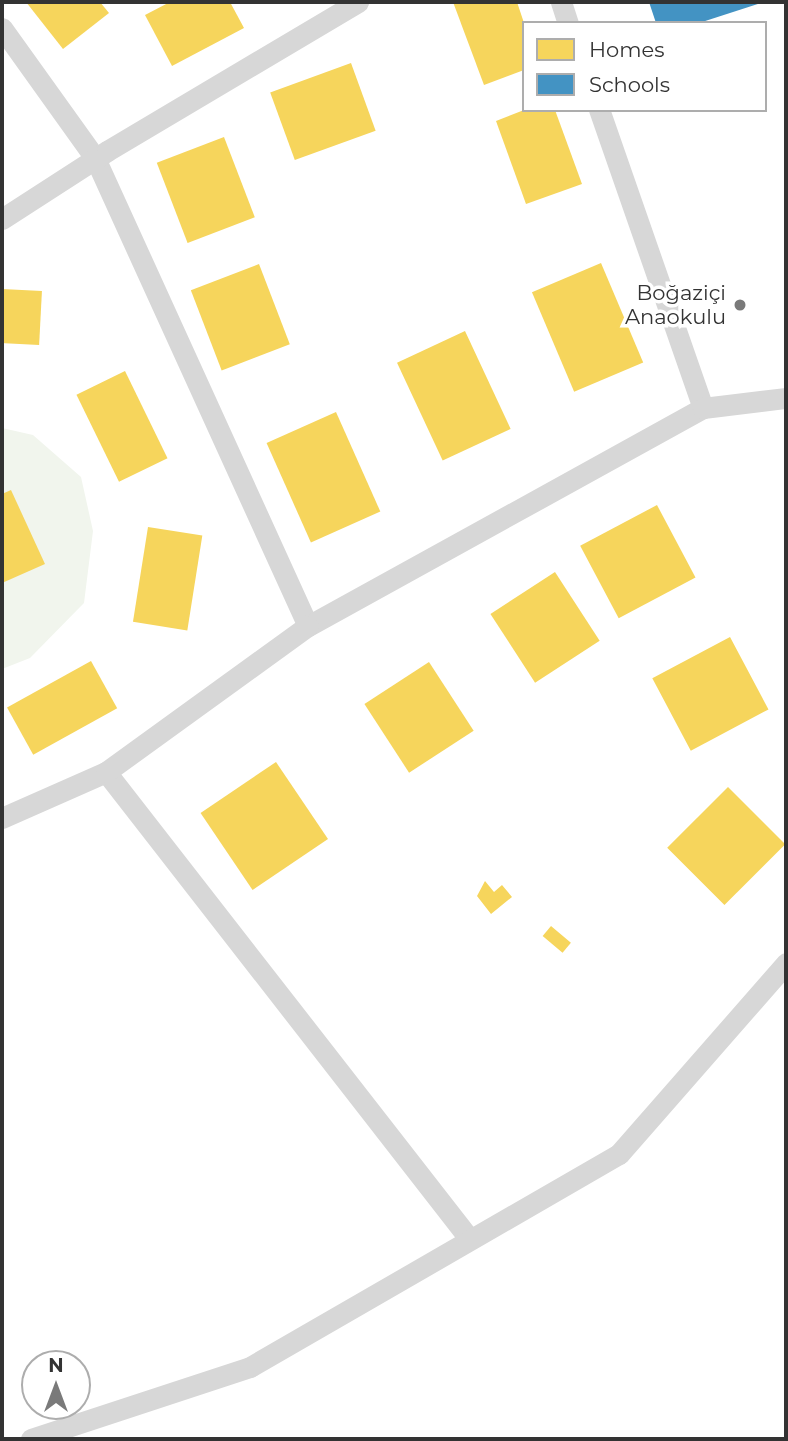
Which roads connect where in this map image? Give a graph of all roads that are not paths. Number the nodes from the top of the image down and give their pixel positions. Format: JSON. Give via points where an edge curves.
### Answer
{"nodes":[{"id":1,"x":358,"y":2,"type":"edge"},
{"id":2,"x":561,"y":2,"type":"edge"},
{"id":3,"x":567,"y":21,"type":"edge"},
{"id":4,"x":2,"y":28,"type":"edge"},
{"id":5,"x":600,"y":112,"type":"edge"},
{"id":6,"x":95,"y":158,"type":"junction"},
{"id":7,"x":2,"y":219,"type":"edge"},
{"id":8,"x":786,"y":398,"type":"edge"},
{"id":9,"x":703,"y":408,"type":"junction"},
{"id":10,"x":308,"y":626,"type":"junction"},
{"id":11,"x":106,"y":772,"type":"junction"},
{"id":12,"x":2,"y":818,"type":"edge"},
{"id":13,"x":786,"y":963,"type":"edge"},
{"id":14,"x":468,"y":1237,"type":"junction"},
{"id":15,"x":31,"y":1439,"type":"edge"}],
"edges":[{"from":1,"to":6,"type":"street"},
{"from":2,"to":3,"type":"street"},
{"from":4,"to":6,"type":"street"},
{"from":5,"to":9,"type":"street"},
{"from":6,"to":7,"type":"street"},
{"from":6,"to":10,"type":"street"},
{"from":8,"to":9,"type":"street"},
{"from":9,"to":10,"type":"street"},
{"from":10,"to":11,"type":"street"},
{"from":11,"to":12,"type":"street"},
{"from":11,"to":14,"type":"street"},
{"from":13,"to":14,"type":"street","via":[[619,1154]]},
{"from":14,"to":15,"type":"street","via":[[250,1367]]}]}
